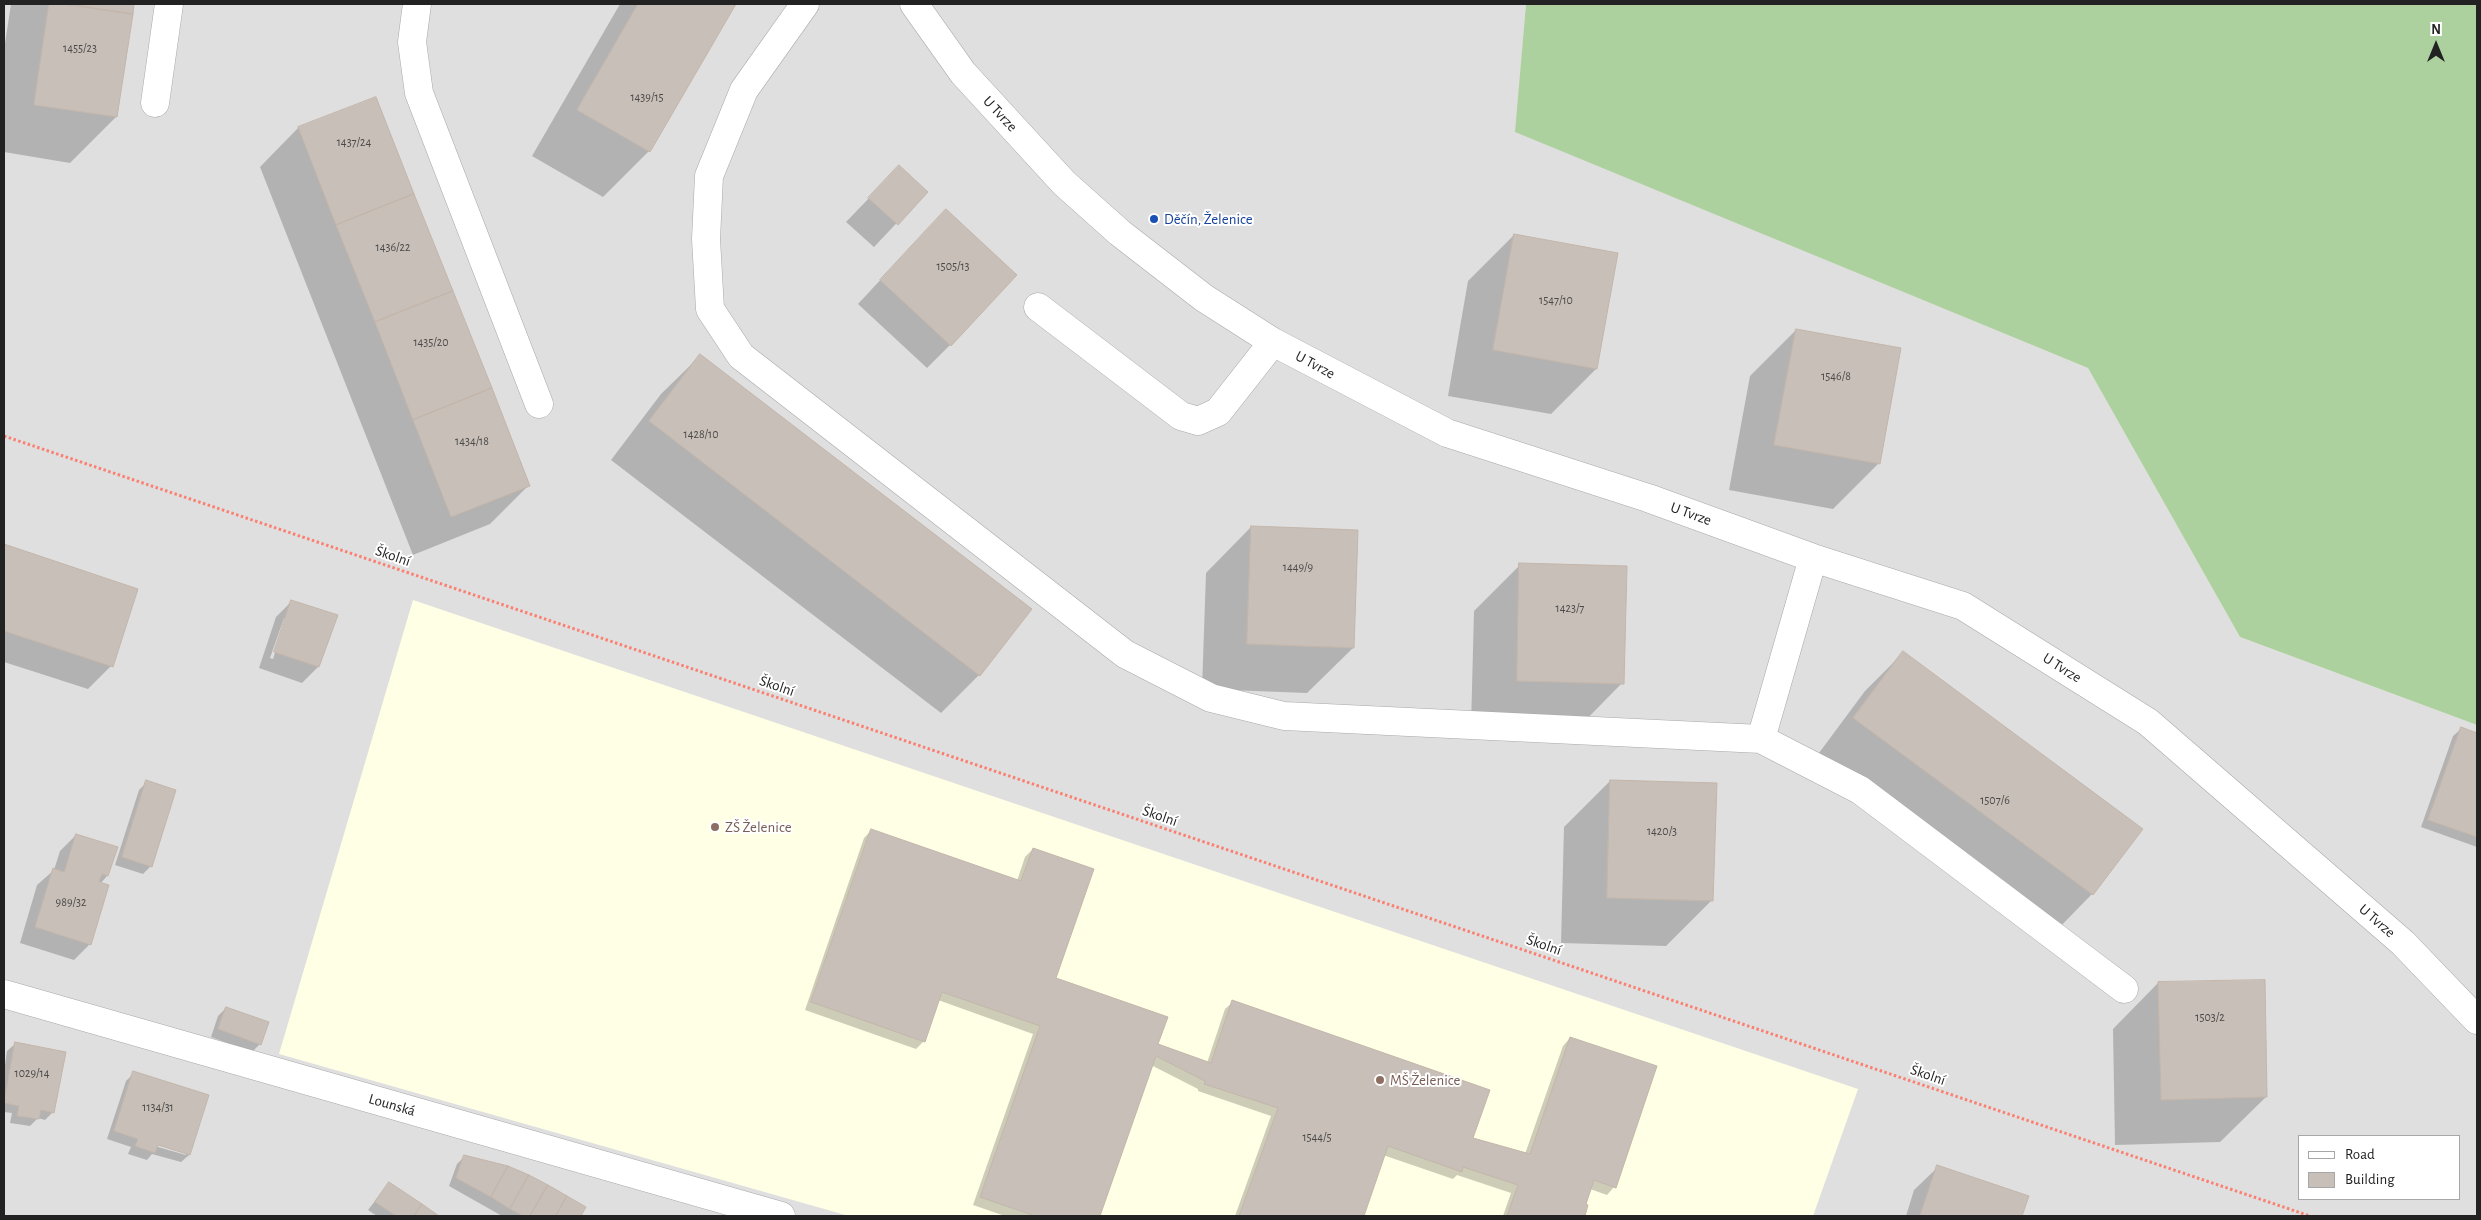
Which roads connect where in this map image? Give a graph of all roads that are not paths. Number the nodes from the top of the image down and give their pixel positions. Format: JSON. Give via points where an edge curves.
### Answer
{"nodes":[{"id":1,"x":169,"y":4,"type":"edge"},
{"id":2,"x":417,"y":4,"type":"edge"},
{"id":3,"x":805,"y":4,"type":"edge"},
{"id":4,"x":914,"y":4,"type":"edge"},
{"id":5,"x":155,"y":103,"type":"dead end"},
{"id":6,"x":1038,"y":307,"type":"dead end"},
{"id":7,"x":1273,"y":342,"type":"junction"},
{"id":8,"x":539,"y":404,"type":"dead end"},
{"id":9,"x":1813,"y":558,"type":"junction"},
{"id":10,"x":1761,"y":739,"type":"junction"},
{"id":11,"x":2124,"y":989,"type":"dead end"},
{"id":12,"x":4,"y":994,"type":"edge"},
{"id":13,"x":2477,"y":1020,"type":"edge"},
{"id":14,"x":781,"y":1216,"type":"edge"}],
"edges":[{"from":1,"to":5,"type":"street"},
{"from":2,"to":8,"type":"street","via":[[412,42],[419,93]]},
{"from":3,"to":10,"type":"street","via":[[744,90],[709,176],[706,239],[710,309],[741,356],[1125,654],[1211,698],[1284,716]]},
{"from":4,"to":7,"type":"street","name":"U Tvrze","via":[[963,73],[1064,183],[1120,233],[1204,298]]},
{"from":6,"to":7,"type":"street","via":[[1180,416],[1198,421],[1218,412]]},
{"from":7,"to":9,"type":"street","name":"U Tvrze","via":[[1447,433],[1648,498]]},
{"from":9,"to":10,"type":"street"},
{"from":9,"to":13,"type":"street","name":"U Tvrze","via":[[1962,606],[2148,722],[2403,943]]},
{"from":10,"to":11,"type":"street","via":[[1860,790]]},
{"from":12,"to":14,"type":"street","name":"Lounská"}]}
